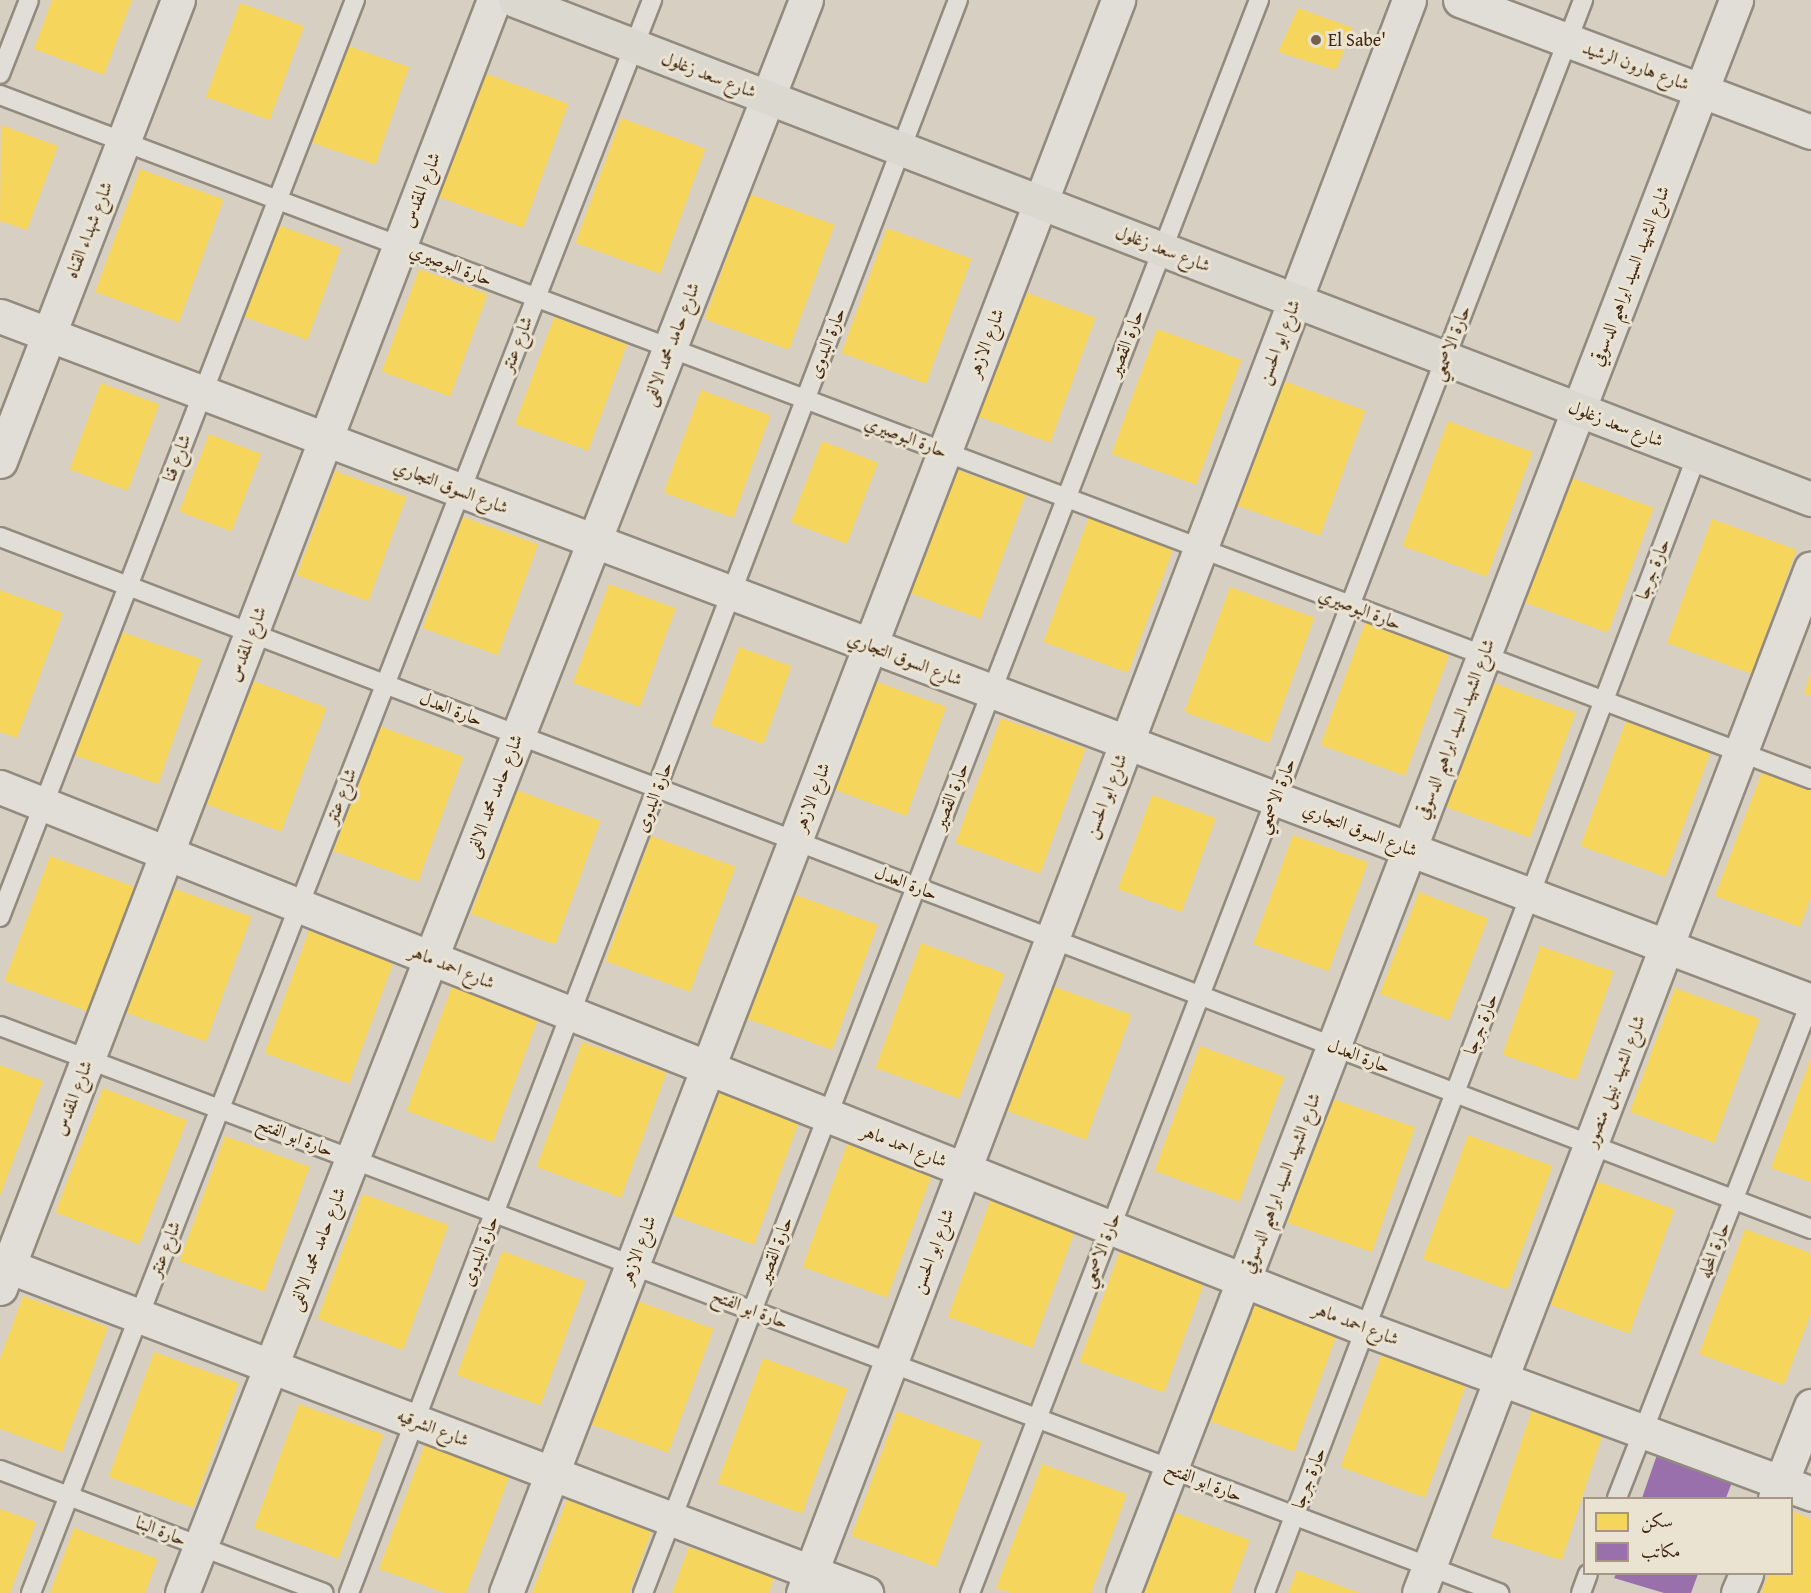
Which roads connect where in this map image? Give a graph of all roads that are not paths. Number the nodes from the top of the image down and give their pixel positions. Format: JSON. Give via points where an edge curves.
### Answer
{"nodes":[{"id":1,"x":29,"y":0,"type":"edge"},
{"id":2,"x":178,"y":0,"type":"edge"},
{"id":3,"x":355,"y":0,"type":"edge"},
{"id":4,"x":494,"y":0,"type":"edge"},
{"id":5,"x":515,"y":0,"type":"edge"},
{"id":6,"x":652,"y":0,"type":"edge"},
{"id":7,"x":806,"y":0,"type":"edge"},
{"id":8,"x":958,"y":0,"type":"edge"},
{"id":9,"x":1118,"y":0,"type":"edge"},
{"id":10,"x":1259,"y":0,"type":"edge"},
{"id":11,"x":1409,"y":0,"type":"edge"},
{"id":12,"x":1460,"y":0,"type":"edge"},
{"id":13,"x":1583,"y":0,"type":"edge"},
{"id":14,"x":1736,"y":0,"type":"edge"},
{"id":15,"x":1567,"y":40,"type":"junction"},
{"id":16,"x":634,"y":46,"type":"junction"},
{"id":17,"x":0,"y":74,"type":"edge"},
{"id":18,"x":1701,"y":90,"type":"junction"},
{"id":19,"x":0,"y":95,"type":"edge"},
{"id":20,"x":768,"y":98,"type":"junction"},
{"id":21,"x":1811,"y":132,"type":"edge"},
{"id":22,"x":123,"y":142,"type":"junction"},
{"id":23,"x":901,"y":149,"type":"junction"},
{"id":24,"x":278,"y":200,"type":"junction"},
{"id":25,"x":1040,"y":202,"type":"junction"},
{"id":26,"x":400,"y":246,"type":"junction"},
{"id":27,"x":1163,"y":249,"type":"junction"},
{"id":28,"x":535,"y":297,"type":"junction"},
{"id":29,"x":1295,"y":300,"type":"junction"},
{"id":30,"x":0,"y":316,"type":"edge"},
{"id":31,"x":49,"y":335,"type":"junction"},
{"id":32,"x":669,"y":348,"type":"junction"},
{"id":33,"x":1445,"y":358,"type":"junction"},
{"id":34,"x":202,"y":393,"type":"junction"},
{"id":35,"x":806,"y":399,"type":"junction"},
{"id":36,"x":1578,"y":410,"type":"junction"},
{"id":37,"x":326,"y":440,"type":"junction"},
{"id":38,"x":944,"y":452,"type":"junction"},
{"id":39,"x":1697,"y":455,"type":"junction"},
{"id":40,"x":0,"y":461,"type":"edge"},
{"id":41,"x":460,"y":490,"type":"junction"},
{"id":42,"x":1066,"y":498,"type":"junction"},
{"id":43,"x":1811,"y":499,"type":"edge"},
{"id":44,"x":0,"y":537,"type":"edge"},
{"id":45,"x":594,"y":541,"type":"junction"},
{"id":46,"x":1200,"y":548,"type":"junction"},
{"id":47,"x":1811,"y":568,"type":"edge"},
{"id":48,"x":128,"y":586,"type":"junction"},
{"id":49,"x":731,"y":593,"type":"junction"},
{"id":50,"x":1350,"y":605,"type":"junction"},
{"id":51,"x":251,"y":633,"type":"junction"},
{"id":52,"x":870,"y":645,"type":"junction"},
{"id":53,"x":1484,"y":655,"type":"junction"},
{"id":54,"x":385,"y":684,"type":"junction"},
{"id":55,"x":992,"y":692,"type":"junction"},
{"id":56,"x":1603,"y":700,"type":"junction"},
{"id":57,"x":518,"y":735,"type":"junction"},
{"id":58,"x":1126,"y":742,"type":"junction"},
{"id":59,"x":1740,"y":753,"type":"junction"},
{"id":60,"x":1811,"y":779,"type":"edge"},
{"id":61,"x":0,"y":788,"type":"edge"},
{"id":62,"x":657,"y":788,"type":"junction"},
{"id":63,"x":1275,"y":798,"type":"junction"},
{"id":64,"x":43,"y":805,"type":"junction"},
{"id":65,"x":795,"y":841,"type":"junction"},
{"id":66,"x":1410,"y":849,"type":"junction"},
{"id":67,"x":167,"y":854,"type":"junction"},
{"id":68,"x":916,"y":886,"type":"junction"},
{"id":69,"x":1530,"y":895,"type":"junction"},
{"id":70,"x":299,"y":906,"type":"junction"},
{"id":71,"x":0,"y":916,"type":"edge"},
{"id":72,"x":1052,"y":939,"type":"junction"},
{"id":73,"x":1666,"y":946,"type":"junction"},
{"id":74,"x":431,"y":958,"type":"junction"},
{"id":75,"x":1200,"y":995,"type":"junction"},
{"id":76,"x":1811,"y":1001,"type":"edge"},
{"id":77,"x":570,"y":1014,"type":"junction"},
{"id":78,"x":0,"y":1026,"type":"edge"},
{"id":79,"x":1334,"y":1046,"type":"junction"},
{"id":80,"x":88,"y":1059,"type":"junction"},
{"id":81,"x":708,"y":1068,"type":"junction"},
{"id":82,"x":1455,"y":1093,"type":"junction"},
{"id":83,"x":219,"y":1109,"type":"junction"},
{"id":84,"x":827,"y":1116,"type":"junction"},
{"id":85,"x":1591,"y":1144,"type":"junction"},
{"id":86,"x":352,"y":1159,"type":"junction"},
{"id":87,"x":964,"y":1169,"type":"junction"},
{"id":88,"x":1734,"y":1199,"type":"junction"},
{"id":89,"x":494,"y":1213,"type":"junction"},
{"id":90,"x":1110,"y":1227,"type":"junction"},
{"id":91,"x":1811,"y":1229,"type":"edge"},
{"id":92,"x":632,"y":1265,"type":"junction"},
{"id":93,"x":3,"y":1273,"type":"edge"},
{"id":94,"x":1243,"y":1280,"type":"junction"},
{"id":95,"x":752,"y":1310,"type":"junction"},
{"id":96,"x":139,"y":1316,"type":"junction"},
{"id":97,"x":1366,"y":1329,"type":"junction"},
{"id":98,"x":891,"y":1363,"type":"junction"},
{"id":99,"x":271,"y":1366,"type":"junction"},
{"id":100,"x":1501,"y":1379,"type":"junction"},
{"id":101,"x":1811,"y":1406,"type":"edge"},
{"id":102,"x":1037,"y":1418,"type":"junction"},
{"id":103,"x":415,"y":1421,"type":"junction"},
{"id":104,"x":1643,"y":1432,"type":"junction"},
{"id":105,"x":1171,"y":1469,"type":"junction"},
{"id":106,"x":0,"y":1470,"type":"edge"},
{"id":107,"x":552,"y":1473,"type":"junction"},
{"id":108,"x":1778,"y":1491,"type":"edge"},
{"id":109,"x":1811,"y":1494,"type":"edge"},
{"id":110,"x":68,"y":1496,"type":"junction"},
{"id":111,"x":1617,"y":1497,"type":"edge"},
{"id":112,"x":1295,"y":1516,"type":"junction"},
{"id":113,"x":672,"y":1519,"type":"junction"},
{"id":114,"x":200,"y":1546,"type":"junction"},
{"id":115,"x":1588,"y":1575,"type":"edge"},
{"id":116,"x":1746,"y":1575,"type":"edge"},
{"id":117,"x":1424,"y":1580,"type":"edge"},
{"id":118,"x":807,"y":1582,"type":"edge"},
{"id":119,"x":31,"y":1593,"type":"edge"},
{"id":120,"x":182,"y":1593,"type":"edge"},
{"id":121,"x":322,"y":1593,"type":"edge"},
{"id":122,"x":349,"y":1593,"type":"edge"},
{"id":123,"x":506,"y":1593,"type":"edge"},
{"id":124,"x":643,"y":1593,"type":"edge"},
{"id":125,"x":866,"y":1593,"type":"edge"},
{"id":126,"x":970,"y":1593,"type":"edge"},
{"id":127,"x":1123,"y":1593,"type":"edge"},
{"id":128,"x":1265,"y":1593,"type":"edge"},
{"id":129,"x":1499,"y":1593,"type":"edge"},
{"id":130,"x":1581,"y":1593,"type":"edge"},
{"id":131,"x":1738,"y":1593,"type":"edge"}],
"edges":[{"from":1,"to":17,"type":"lane"},
{"from":2,"to":22,"type":"street","name":"شارع شهداء القناه"},
{"from":3,"to":24,"type":"lane","name":"شارع قنا"},
{"from":4,"to":26,"type":"street","name":"شارع المقدس"},
{"from":5,"to":16,"type":"main road","name":"شارع سعد زغلول"},
{"from":6,"to":16,"type":"lane","name":"شارع عنتر"},
{"from":7,"to":20,"type":"street","name":"شارع حامد محمد الالفى"},
{"from":8,"to":23,"type":"lane","name":"حارة البدوى"},
{"from":9,"to":25,"type":"street","name":"شارع الازهر"},
{"from":10,"to":27,"type":"lane","name":"حارة القصير"},
{"from":11,"to":29,"type":"street","name":"شارع ابو الحسن"},
{"from":12,"to":15,"type":"street","name":"شارع هارون الرشيد"},
{"from":13,"to":15,"type":"lane","name":"حارة الاصمعي"},
{"from":14,"to":18,"type":"street","name":"شارع الشهيد السيد ابراهيم الدسوقي"},
{"from":15,"to":18,"type":"street","name":"شارع هارون الرشيد"},
{"from":15,"to":33,"type":"lane","name":"حارة الاصمعي"},
{"from":16,"to":20,"type":"main road","name":"شارع سعد زغلول"},
{"from":16,"to":28,"type":"lane","name":"شارع عنتر"},
{"from":18,"to":21,"type":"street","name":"شارع هارون الرشيد"},
{"from":18,"to":36,"type":"street","name":"شارع الشهيد السيد ابراهيم الدسوقي"},
{"from":19,"to":22,"type":"lane","name":"حارة البوصيري"},
{"from":20,"to":23,"type":"main road","name":"شارع سعد زغلول"},
{"from":20,"to":32,"type":"street","name":"شارع حامد محمد الالفى"},
{"from":22,"to":24,"type":"lane","name":"حارة البوصيري"},
{"from":22,"to":31,"type":"street","name":"شارع شهداء القناه"},
{"from":23,"to":25,"type":"main road","name":"شارع سعد زغلول"},
{"from":23,"to":35,"type":"lane","name":"حارة البدوى"},
{"from":24,"to":26,"type":"lane","name":"حارة البوصيري"},
{"from":24,"to":34,"type":"lane","name":"شارع قنا"},
{"from":25,"to":27,"type":"main road","name":"شارع سعد زغلول"},
{"from":25,"to":38,"type":"street","name":"شارع الازهر"},
{"from":26,"to":28,"type":"lane","name":"حارة البوصيري"},
{"from":26,"to":37,"type":"street","name":"شارع المقدس"},
{"from":27,"to":29,"type":"main road","name":"شارع سعد زغلول"},
{"from":27,"to":42,"type":"lane","name":"حارة القصير"},
{"from":28,"to":32,"type":"lane","name":"حارة البوصيري"},
{"from":28,"to":41,"type":"lane","name":"شارع عنتر"},
{"from":29,"to":33,"type":"main road","name":"شارع سعد زغلول"},
{"from":29,"to":46,"type":"street","name":"شارع ابو الحسن"},
{"from":30,"to":31,"type":"street","name":"شارع السوق التجاري"},
{"from":31,"to":34,"type":"street","name":"شارع السوق التجاري"},
{"from":31,"to":40,"type":"street","name":"شارع شهداء القناه"},
{"from":32,"to":35,"type":"lane","name":"حارة البوصيري"},
{"from":32,"to":45,"type":"street","name":"شارع حامد محمد الالفى"},
{"from":33,"to":36,"type":"main road","name":"شارع سعد زغلول"},
{"from":33,"to":50,"type":"lane","name":"حارة الاصمعي"},
{"from":34,"to":37,"type":"street","name":"شارع السوق التجاري"},
{"from":34,"to":48,"type":"lane","name":"شارع قنا"},
{"from":35,"to":38,"type":"lane","name":"حارة البوصيري"},
{"from":35,"to":49,"type":"lane","name":"حارة البدوى"},
{"from":36,"to":39,"type":"main road","name":"شارع سعد زغلول"},
{"from":36,"to":53,"type":"street","name":"شارع الشهيد السيد ابراهيم الدسوقي"},
{"from":37,"to":41,"type":"street","name":"شارع السوق التجاري"},
{"from":37,"to":51,"type":"street","name":"شارع المقدس"},
{"from":38,"to":42,"type":"lane","name":"حارة البوصيري"},
{"from":38,"to":52,"type":"street","name":"شارع الازهر"},
{"from":39,"to":43,"type":"main road","name":"شارع سعد زغلول"},
{"from":39,"to":56,"type":"lane","name":"حارة جرجا"},
{"from":41,"to":45,"type":"street","name":"شارع السوق التجاري"},
{"from":41,"to":54,"type":"lane","name":"شارع عنتر"},
{"from":42,"to":46,"type":"lane","name":"حارة البوصيري"},
{"from":42,"to":55,"type":"lane","name":"حارة القصير"},
{"from":44,"to":48,"type":"lane","name":"حارة العدل"},
{"from":45,"to":49,"type":"street","name":"شارع السوق التجاري"},
{"from":45,"to":57,"type":"street","name":"شارع حامد محمد الالفى"},
{"from":46,"to":50,"type":"lane","name":"حارة البوصيري"},
{"from":46,"to":58,"type":"street","name":"شارع ابو الحسن"},
{"from":47,"to":59,"type":"street","name":"شارع الشهيد نبيل منصور"},
{"from":48,"to":51,"type":"lane","name":"حارة العدل"},
{"from":48,"to":64,"type":"lane","name":"شارع قنا"},
{"from":49,"to":52,"type":"street","name":"شارع السوق التجاري"},
{"from":49,"to":62,"type":"lane","name":"حارة البدوى"},
{"from":50,"to":53,"type":"lane","name":"حارة البوصيري"},
{"from":50,"to":63,"type":"lane","name":"حارة الاصمعي"},
{"from":51,"to":54,"type":"lane","name":"حارة العدل"},
{"from":51,"to":67,"type":"street","name":"شارع المقدس"},
{"from":52,"to":55,"type":"street","name":"شارع السوق التجاري"},
{"from":52,"to":65,"type":"street","name":"شارع الازهر"},
{"from":53,"to":56,"type":"lane","name":"حارة البوصيري"},
{"from":53,"to":66,"type":"street","name":"شارع الشهيد السيد ابراهيم الدسوقي"},
{"from":54,"to":57,"type":"lane","name":"حارة العدل"},
{"from":54,"to":70,"type":"lane","name":"شارع عنتر"},
{"from":55,"to":58,"type":"street","name":"شارع السوق التجاري"},
{"from":55,"to":68,"type":"lane","name":"حارة القصير"},
{"from":56,"to":59,"type":"lane","name":"حارة البوصيري"},
{"from":56,"to":69,"type":"lane","name":"حارة جرجا"},
{"from":57,"to":62,"type":"lane","name":"حارة العدل"},
{"from":57,"to":74,"type":"street","name":"شارع حامد محمد الالفى"},
{"from":58,"to":63,"type":"street","name":"شارع السوق التجاري"},
{"from":58,"to":72,"type":"street","name":"شارع ابو الحسن"},
{"from":59,"to":60,"type":"lane","name":"حارة البوصيري"},
{"from":59,"to":73,"type":"street","name":"شارع الشهيد نبيل منصور"},
{"from":61,"to":64,"type":"street","name":"شارع احمد ماهر"},
{"from":62,"to":65,"type":"lane","name":"حارة العدل"},
{"from":62,"to":77,"type":"lane","name":"حارة البدوى"},
{"from":63,"to":66,"type":"street","name":"شارع السوق التجاري"},
{"from":63,"to":75,"type":"lane","name":"حارة الاصمعي"},
{"from":64,"to":67,"type":"street","name":"شارع احمد ماهر"},
{"from":64,"to":71,"type":"lane","name":"شارع قنا"},
{"from":65,"to":68,"type":"lane","name":"حارة العدل"},
{"from":65,"to":81,"type":"street","name":"شارع الازهر"},
{"from":66,"to":69,"type":"street","name":"شارع السوق التجاري"},
{"from":66,"to":79,"type":"street","name":"شارع الشهيد السيد ابراهيم الدسوقي"},
{"from":67,"to":70,"type":"street","name":"شارع احمد ماهر"},
{"from":67,"to":80,"type":"street","name":"شارع المقدس"},
{"from":68,"to":72,"type":"lane","name":"حارة العدل"},
{"from":68,"to":84,"type":"lane","name":"حارة القصير"},
{"from":69,"to":73,"type":"street","name":"شارع السوق التجاري"},
{"from":69,"to":82,"type":"lane","name":"حارة جرجا"},
{"from":70,"to":74,"type":"street","name":"شارع احمد ماهر"},
{"from":70,"to":83,"type":"lane","name":"شارع عنتر"},
{"from":72,"to":75,"type":"lane","name":"حارة العدل"},
{"from":72,"to":87,"type":"street","name":"شارع ابو الحسن"},
{"from":73,"to":76,"type":"street","name":"شارع السوق التجاري"},
{"from":73,"to":85,"type":"street","name":"شارع الشهيد نبيل منصور"},
{"from":74,"to":77,"type":"street","name":"شارع احمد ماهر"},
{"from":74,"to":86,"type":"street","name":"شارع حامد محمد الالفى"},
{"from":75,"to":79,"type":"lane","name":"حارة العدل"},
{"from":75,"to":90,"type":"lane","name":"حارة الاصمعي"},
{"from":76,"to":88,"type":"lane","name":"حارة المحله"},
{"from":77,"to":81,"type":"street","name":"شارع احمد ماهر"},
{"from":77,"to":89,"type":"lane","name":"حارة البدوى"},
{"from":78,"to":80,"type":"lane","name":"حارة ابو الفتح"},
{"from":79,"to":82,"type":"lane","name":"حارة العدل"},
{"from":79,"to":94,"type":"street","name":"شارع الشهيد السيد ابراهيم الدسوقي"},
{"from":80,"to":83,"type":"lane","name":"حارة ابو الفتح"},
{"from":80,"to":93,"type":"street","name":"شارع المقدس"},
{"from":81,"to":84,"type":"street","name":"شارع احمد ماهر"},
{"from":81,"to":92,"type":"street","name":"شارع الازهر"},
{"from":82,"to":85,"type":"lane","name":"حارة العدل"},
{"from":82,"to":97,"type":"lane","name":"حارة جرجا"},
{"from":83,"to":86,"type":"lane","name":"حارة ابو الفتح"},
{"from":83,"to":96,"type":"lane","name":"شارع عنتر"},
{"from":84,"to":87,"type":"street","name":"شارع احمد ماهر"},
{"from":84,"to":95,"type":"lane","name":"حارة القصير"},
{"from":85,"to":88,"type":"lane","name":"حارة العدل"},
{"from":85,"to":100,"type":"street","name":"شارع الشهيد نبيل منصور"},
{"from":86,"to":89,"type":"lane","name":"حارة ابو الفتح"},
{"from":86,"to":99,"type":"street","name":"شارع حامد محمد الالفى"},
{"from":87,"to":90,"type":"street","name":"شارع احمد ماهر"},
{"from":87,"to":98,"type":"street","name":"شارع ابو الحسن"},
{"from":88,"to":91,"type":"lane","name":"حارة العدل"},
{"from":88,"to":104,"type":"lane","name":"حارة المحله"},
{"from":89,"to":92,"type":"lane","name":"حارة ابو الفتح"},
{"from":89,"to":103,"type":"lane","name":"حارة البدوى"},
{"from":90,"to":94,"type":"street","name":"شارع احمد ماهر"},
{"from":90,"to":102,"type":"lane","name":"حارة الاصمعي"},
{"from":92,"to":95,"type":"lane","name":"حارة ابو الفتح"},
{"from":92,"to":107,"type":"street","name":"شارع الازهر"},
{"from":93,"to":96,"type":"street","name":"شارع الشرقيه"},
{"from":94,"to":97,"type":"street","name":"شارع احمد ماهر"},
{"from":94,"to":105,"type":"street","name":"شارع الشهيد السيد ابراهيم الدسوقي"},
{"from":95,"to":98,"type":"lane","name":"حارة ابو الفتح"},
{"from":95,"to":113,"type":"lane","name":"حارة القصير"},
{"from":96,"to":99,"type":"street","name":"شارع الشرقيه"},
{"from":96,"to":110,"type":"lane","name":"شارع عنتر"},
{"from":97,"to":100,"type":"street","name":"شارع احمد ماهر"},
{"from":97,"to":112,"type":"lane","name":"حارة جرجا"},
{"from":98,"to":102,"type":"lane","name":"حارة ابو الفتح"},
{"from":98,"to":118,"type":"street","name":"شارع ابو الحسن"},
{"from":99,"to":103,"type":"street","name":"شارع الشرقيه"},
{"from":99,"to":114,"type":"street","name":"شارع حامد محمد الالفى"},
{"from":100,"to":104,"type":"street","name":"شارع احمد ماهر"},
{"from":100,"to":117,"type":"street","name":"شارع الشهيد نبيل منصور"},
{"from":101,"to":108,"type":"street"},
{"from":102,"to":105,"type":"lane","name":"حارة ابو الفتح"},
{"from":102,"to":126,"type":"lane","name":"حارة الاصمعي"},
{"from":103,"to":107,"type":"street","name":"شارع الشرقيه"},
{"from":103,"to":122,"type":"lane","name":"حارة البدوى"},
{"from":104,"to":108,"type":"street","name":"شارع احمد ماهر"},
{"from":104,"to":111,"type":"lane","name":"حارة المحله"},
{"from":105,"to":112,"type":"lane","name":"حارة ابو الفتح"},
{"from":105,"to":127,"type":"street","name":"شارع الشهيد السيد ابراهيم الدسوقي"},
{"from":106,"to":110,"type":"lane","name":"حارة البنا"},
{"from":107,"to":113,"type":"street","name":"شارع الشرقيه"},
{"from":107,"to":123,"type":"street","name":"شارع الازهر"},
{"from":108,"to":109,"type":"street","name":"شارع احمد ماهر"},
{"from":110,"to":114,"type":"lane","name":"حارة البنا"},
{"from":110,"to":119,"type":"lane","name":"شارع عنتر"},
{"from":112,"to":117,"type":"lane","name":"حارة ابو الفتح"},
{"from":112,"to":128,"type":"lane","name":"حارة جرجا"},
{"from":113,"to":118,"type":"street","name":"شارع الشرقيه"},
{"from":113,"to":124,"type":"lane","name":"حارة القصير"},
{"from":114,"to":120,"type":"street","name":"شارع حامد محمد الالفى"},
{"from":114,"to":121,"type":"lane","name":"حارة البنا"},
{"from":115,"to":130,"type":"lane"},
{"from":116,"to":131,"type":"street"},
{"from":117,"to":129,"type":"lane","name":"حارة ابو الفتح"},
{"from":118,"to":125,"type":"street","name":"شارع الشرقيه"}]}
